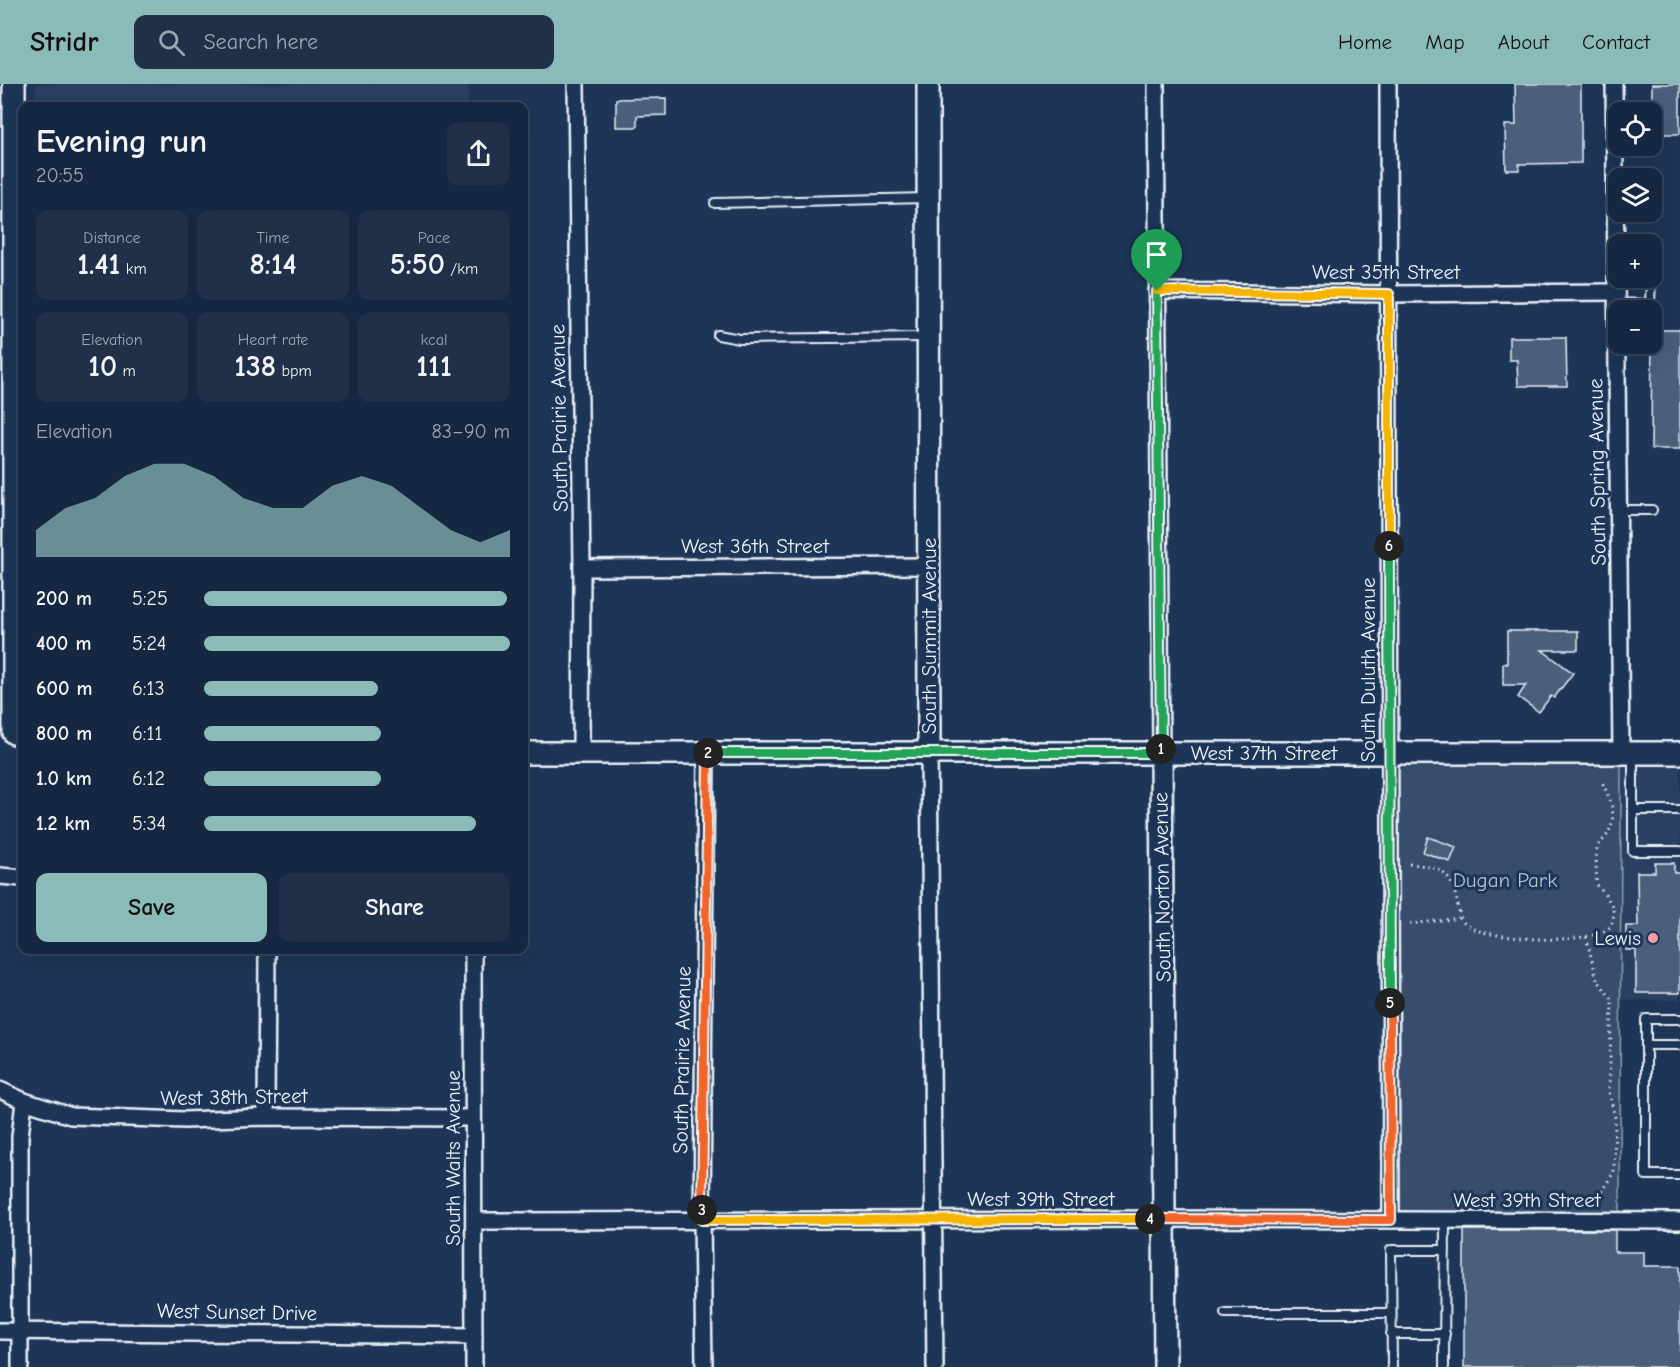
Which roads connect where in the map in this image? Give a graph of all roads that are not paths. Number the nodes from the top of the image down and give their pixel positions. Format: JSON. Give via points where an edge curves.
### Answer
{"nodes":[{"id":1,"x":14,"y":84,"type":"edge"},
{"id":2,"x":576,"y":84,"type":"edge"},
{"id":3,"x":928,"y":84,"type":"edge"},
{"id":4,"x":1156,"y":84,"type":"edge"},
{"id":5,"x":1388,"y":84,"type":"edge"},
{"id":6,"x":1614,"y":84,"type":"edge"},
{"id":7,"x":928,"y":198,"type":"junction"},
{"id":8,"x":716,"y":203,"type":"dead end"},
{"id":9,"x":1651,"y":288,"type":"edge"},
{"id":10,"x":1157,"y":291,"type":"junction"},
{"id":11,"x":1389,"y":294,"type":"junction"},
{"id":12,"x":1616,"y":298,"type":"junction"},
{"id":13,"x":718,"y":335,"type":"dead end"},
{"id":14,"x":928,"y":337,"type":"junction"},
{"id":15,"x":1618,"y":510,"type":"junction"},
{"id":16,"x":1652,"y":510,"type":"dead end"},
{"id":17,"x":929,"y":566,"type":"junction"},
{"id":18,"x":582,"y":568,"type":"junction"},
{"id":19,"x":12,"y":733,"type":"edge"},
{"id":20,"x":581,"y":752,"type":"junction"},
{"id":21,"x":929,"y":752,"type":"junction"},
{"id":22,"x":1389,"y":752,"type":"junction"},
{"id":23,"x":528,"y":753,"type":"edge"},
{"id":24,"x":706,"y":753,"type":"junction"},
{"id":25,"x":1161,"y":753,"type":"junction"},
{"id":26,"x":1627,"y":753,"type":"junction"},
{"id":27,"x":1680,"y":753,"type":"edge"},
{"id":28,"x":1633,"y":810,"type":"junction"},
{"id":29,"x":1680,"y":810,"type":"edge"},
{"id":30,"x":1680,"y":851,"type":"edge"},
{"id":31,"x":0,"y":876,"type":"edge"},
{"id":32,"x":18,"y":878,"type":"edge"},
{"id":33,"x":267,"y":954,"type":"edge"},
{"id":34,"x":473,"y":954,"type":"edge"},
{"id":35,"x":1680,"y":1018,"type":"edge"},
{"id":36,"x":1646,"y":1045,"type":"junction"},
{"id":37,"x":1680,"y":1045,"type":"edge"},
{"id":38,"x":0,"y":1090,"type":"edge"},
{"id":39,"x":24,"y":1101,"type":"junction"},
{"id":40,"x":266,"y":1117,"type":"junction"},
{"id":41,"x":473,"y":1118,"type":"junction"},
{"id":42,"x":1680,"y":1175,"type":"edge"},
{"id":43,"x":1165,"y":1219,"type":"junction"},
{"id":44,"x":702,"y":1220,"type":"junction"},
{"id":45,"x":934,"y":1220,"type":"junction"},
{"id":46,"x":1391,"y":1220,"type":"junction"},
{"id":47,"x":1445,"y":1220,"type":"junction"},
{"id":48,"x":474,"y":1221,"type":"junction"},
{"id":49,"x":1680,"y":1221,"type":"edge"},
{"id":50,"x":1444,"y":1250,"type":"junction"},
{"id":51,"x":1226,"y":1313,"type":"dead end"},
{"id":52,"x":1391,"y":1313,"type":"junction"},
{"id":53,"x":20,"y":1330,"type":"junction"},
{"id":54,"x":0,"y":1331,"type":"edge"},
{"id":55,"x":1391,"y":1334,"type":"junction"},
{"id":56,"x":1444,"y":1334,"type":"junction"},
{"id":57,"x":474,"y":1335,"type":"junction"},
{"id":58,"x":20,"y":1367,"type":"edge"},
{"id":59,"x":474,"y":1367,"type":"edge"},
{"id":60,"x":704,"y":1367,"type":"edge"},
{"id":61,"x":935,"y":1367,"type":"edge"},
{"id":62,"x":1165,"y":1367,"type":"edge"},
{"id":63,"x":1392,"y":1367,"type":"edge"},
{"id":64,"x":1444,"y":1367,"type":"edge"}],
"edges":[{"from":1,"to":19,"type":"street"},
{"from":2,"to":18,"type":"street","name":"South Prairie Avenue"},
{"from":3,"to":7,"type":"street","name":"South Summit Avenue"},
{"from":4,"to":10,"type":"street","name":"South Norton Avenue"},
{"from":5,"to":11,"type":"street","name":"South Duluth Avenue"},
{"from":6,"to":12,"type":"street","name":"South Spring Avenue"},
{"from":7,"to":8,"type":"lane"},
{"from":7,"to":14,"type":"street","name":"South Summit Avenue"},
{"from":9,"to":12,"type":"lane","via":[[1650,304]]},
{"from":10,"to":11,"type":"street","name":"West 35th Street"},
{"from":10,"to":25,"type":"street","name":"South Norton Avenue"},
{"from":11,"to":12,"type":"street","name":"West 35th Street"},
{"from":11,"to":22,"type":"street","name":"South Duluth Avenue"},
{"from":12,"to":15,"type":"street","name":"South Spring Avenue"},
{"from":13,"to":14,"type":"lane","via":[[740,339]]},
{"from":14,"to":17,"type":"street","name":"South Summit Avenue"},
{"from":15,"to":16,"type":"lane"},
{"from":15,"to":26,"type":"street","name":"South Spring Avenue"},
{"from":17,"to":18,"type":"street","name":"West 36th Street"},
{"from":17,"to":21,"type":"street","name":"South Summit Avenue"},
{"from":18,"to":20,"type":"street","name":"South Prairie Avenue"},
{"from":20,"to":23,"type":"street","name":"West 37th Street"},
{"from":20,"to":24,"type":"street","name":"West 37th Street"},
{"from":21,"to":24,"type":"street","name":"West 37th Street"},
{"from":21,"to":25,"type":"street","name":"West 37th Street"},
{"from":21,"to":45,"type":"street","name":"South Summit Avenue"},
{"from":22,"to":25,"type":"street","name":"West 37th Street"},
{"from":22,"to":26,"type":"street","name":"West 37th Street"},
{"from":22,"to":46,"type":"street","name":"South Duluth Avenue"},
{"from":24,"to":44,"type":"street","name":"South Prairie Avenue"},
{"from":25,"to":43,"type":"street","name":"South Norton Avenue"},
{"from":26,"to":27,"type":"street","name":"West 37th Street"},
{"from":26,"to":28,"type":"lane"},
{"from":28,"to":29,"type":"lane"},
{"from":28,"to":30,"type":"lane","via":[[1633,851]]},
{"from":31,"to":32,"type":"street"},
{"from":33,"to":40,"type":"street"},
{"from":34,"to":41,"type":"street","name":"South Walts Avenue"},
{"from":35,"to":36,"type":"lane","via":[[1646,1019]]},
{"from":36,"to":37,"type":"lane"},
{"from":36,"to":42,"type":"lane","via":[[1646,1174]]},
{"from":38,"to":39,"type":"street","name":"West 38th Street"},
{"from":39,"to":40,"type":"street","name":"West 38th Street","via":[[71,1116],[185,1120]]},
{"from":39,"to":53,"type":"street","via":[[20,1137]]},
{"from":40,"to":41,"type":"street","name":"West 38th Street"},
{"from":41,"to":48,"type":"street","name":"South Walts Avenue"},
{"from":43,"to":45,"type":"street","name":"West 39th Street"},
{"from":43,"to":46,"type":"street","name":"West 39th Street"},
{"from":43,"to":62,"type":"street","name":"South Norton Avenue"},
{"from":44,"to":45,"type":"street","name":"West 39th Street"},
{"from":44,"to":48,"type":"street","name":"West 39th Street"},
{"from":44,"to":60,"type":"street","name":"South Prairie Avenue"},
{"from":45,"to":61,"type":"street","name":"South Summit Avenue"},
{"from":46,"to":47,"type":"street","name":"West 39th Street"},
{"from":47,"to":49,"type":"street","name":"West 39th Street"},
{"from":47,"to":50,"type":"lane"},
{"from":48,"to":57,"type":"street","name":"South Walts Avenue"},
{"from":50,"to":52,"type":"lane","via":[[1391,1250]]},
{"from":50,"to":56,"type":"lane"},
{"from":51,"to":52,"type":"lane"},
{"from":52,"to":55,"type":"lane"},
{"from":53,"to":54,"type":"street","name":"West Sunset Drive"},
{"from":53,"to":57,"type":"street","name":"West Sunset Drive"},
{"from":53,"to":58,"type":"street"},
{"from":55,"to":56,"type":"lane"},
{"from":55,"to":63,"type":"lane"},
{"from":56,"to":64,"type":"lane"},
{"from":57,"to":59,"type":"street","name":"South Walts Avenue"}]}
